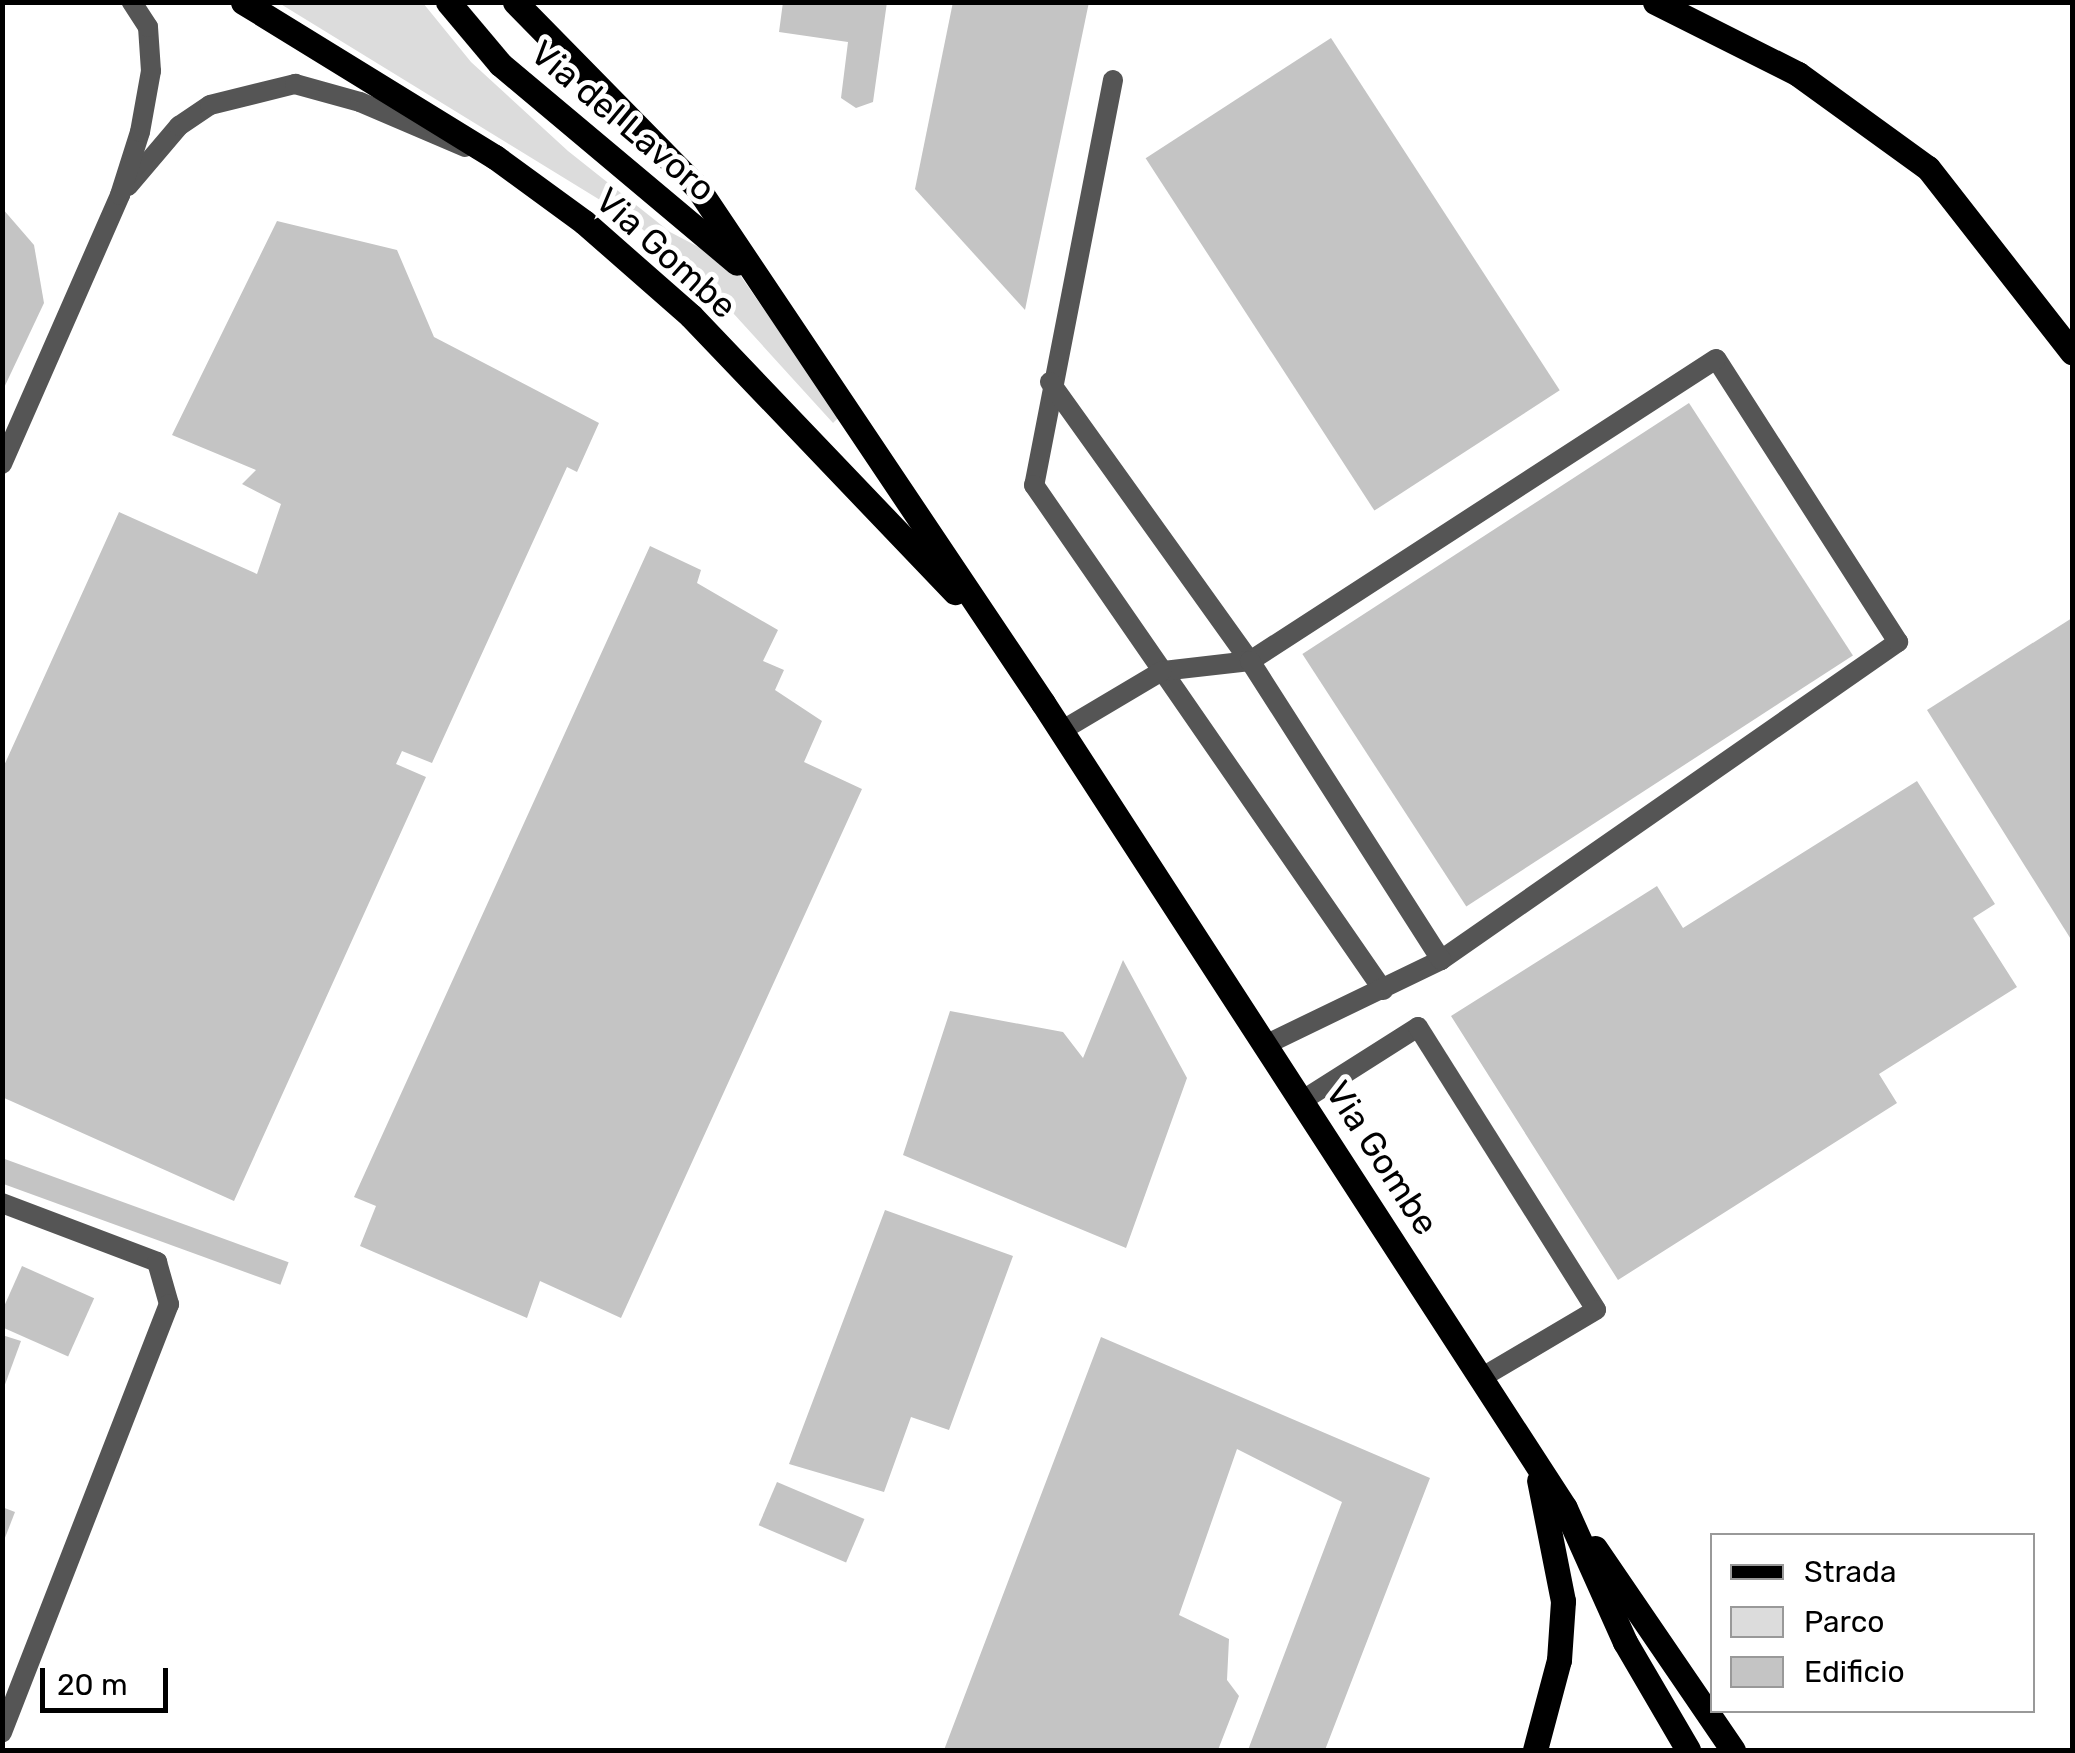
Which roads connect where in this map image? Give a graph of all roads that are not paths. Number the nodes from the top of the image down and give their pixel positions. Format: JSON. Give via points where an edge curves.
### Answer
{"nodes":[{"id":1,"x":132,"y":2,"type":"edge"},
{"id":2,"x":243,"y":2,"type":"edge"},
{"id":3,"x":448,"y":2,"type":"edge"},
{"id":4,"x":515,"y":2,"type":"edge"},
{"id":5,"x":1655,"y":2,"type":"edge"},
{"id":6,"x":1113,"y":80,"type":"dead end"},
{"id":7,"x":495,"y":158,"type":"junction"},
{"id":8,"x":120,"y":195,"type":"junction"},
{"id":9,"x":762,"y":285,"type":"junction"},
{"id":10,"x":2072,"y":352,"type":"edge"},
{"id":11,"x":1050,"y":382,"type":"junction"},
{"id":12,"x":2,"y":464,"type":"edge"},
{"id":13,"x":988,"y":622,"type":"junction"},
{"id":14,"x":1250,"y":661,"type":"junction"},
{"id":15,"x":1162,"y":671,"type":"junction"},
{"id":16,"x":1061,"y":731,"type":"junction"},
{"id":17,"x":1441,"y":960,"type":"junction"},
{"id":18,"x":1383,"y":990,"type":"junction"},
{"id":19,"x":1266,"y":1045,"type":"junction"},
{"id":20,"x":1302,"y":1100,"type":"junction"},
{"id":21,"x":2,"y":1202,"type":"edge"},
{"id":22,"x":1482,"y":1378,"type":"junction"},
{"id":23,"x":1535,"y":1461,"type":"junction"},
{"id":24,"x":1565,"y":1508,"type":"junction"},
{"id":25,"x":2,"y":1733,"type":"edge"},
{"id":26,"x":1535,"y":1750,"type":"edge"},
{"id":27,"x":1688,"y":1750,"type":"edge"},
{"id":28,"x":1733,"y":1750,"type":"edge"}],
"edges":[{"from":1,"to":8,"type":"street","via":[[148,27],[151,71]]},
{"from":2,"to":7,"type":"main road","name":"Via Gombe"},
{"from":3,"to":9,"type":"main road","name":"Via del Lavoro","via":[[500,64]]},
{"from":4,"to":9,"type":"main road","name":"Via Gombe","via":[[697,187]]},
{"from":5,"to":10,"type":"main road","via":[[1798,74],[1928,168]]},
{"from":6,"to":11,"type":"street"},
{"from":7,"to":8,"type":"street","via":[[295,84],[210,105],[179,126]]},
{"from":7,"to":13,"type":"main road","name":"Via Gombe","via":[[691,316],[884,525]]},
{"from":8,"to":12,"type":"street"},
{"from":9,"to":13,"type":"main road","name":"Via Gombe"},
{"from":11,"to":14,"type":"street"},
{"from":11,"to":15,"type":"street","via":[[1034,485]]},
{"from":13,"to":16,"type":"main road","name":"Via Gombe"},
{"from":14,"to":15,"type":"street"},
{"from":14,"to":17,"type":"street"},
{"from":14,"to":17,"type":"street","via":[[1716,359],[1898,642]]},
{"from":15,"to":16,"type":"street"},
{"from":15,"to":18,"type":"street"},
{"from":16,"to":19,"type":"main road","name":"Via Gombe"},
{"from":17,"to":18,"type":"street"},
{"from":18,"to":19,"type":"street"},
{"from":19,"to":20,"type":"main road","name":"Via Gombe"},
{"from":20,"to":22,"type":"main road","name":"Via Gombe"},
{"from":20,"to":22,"type":"street","via":[[1418,1027],[1596,1310]]},
{"from":21,"to":25,"type":"street","via":[[157,1262],[170,1304]]},
{"from":22,"to":23,"type":"main road","name":"Via Gombe"},
{"from":23,"to":24,"type":"main road","name":"Via Gombe"},
{"from":23,"to":26,"type":"main road","via":[[1563,1601],[1559,1660]]},
{"from":24,"to":27,"type":"main road","name":"Via Gombe","via":[[1625,1642]]},
{"from":24,"to":28,"type":"main road"}]}
